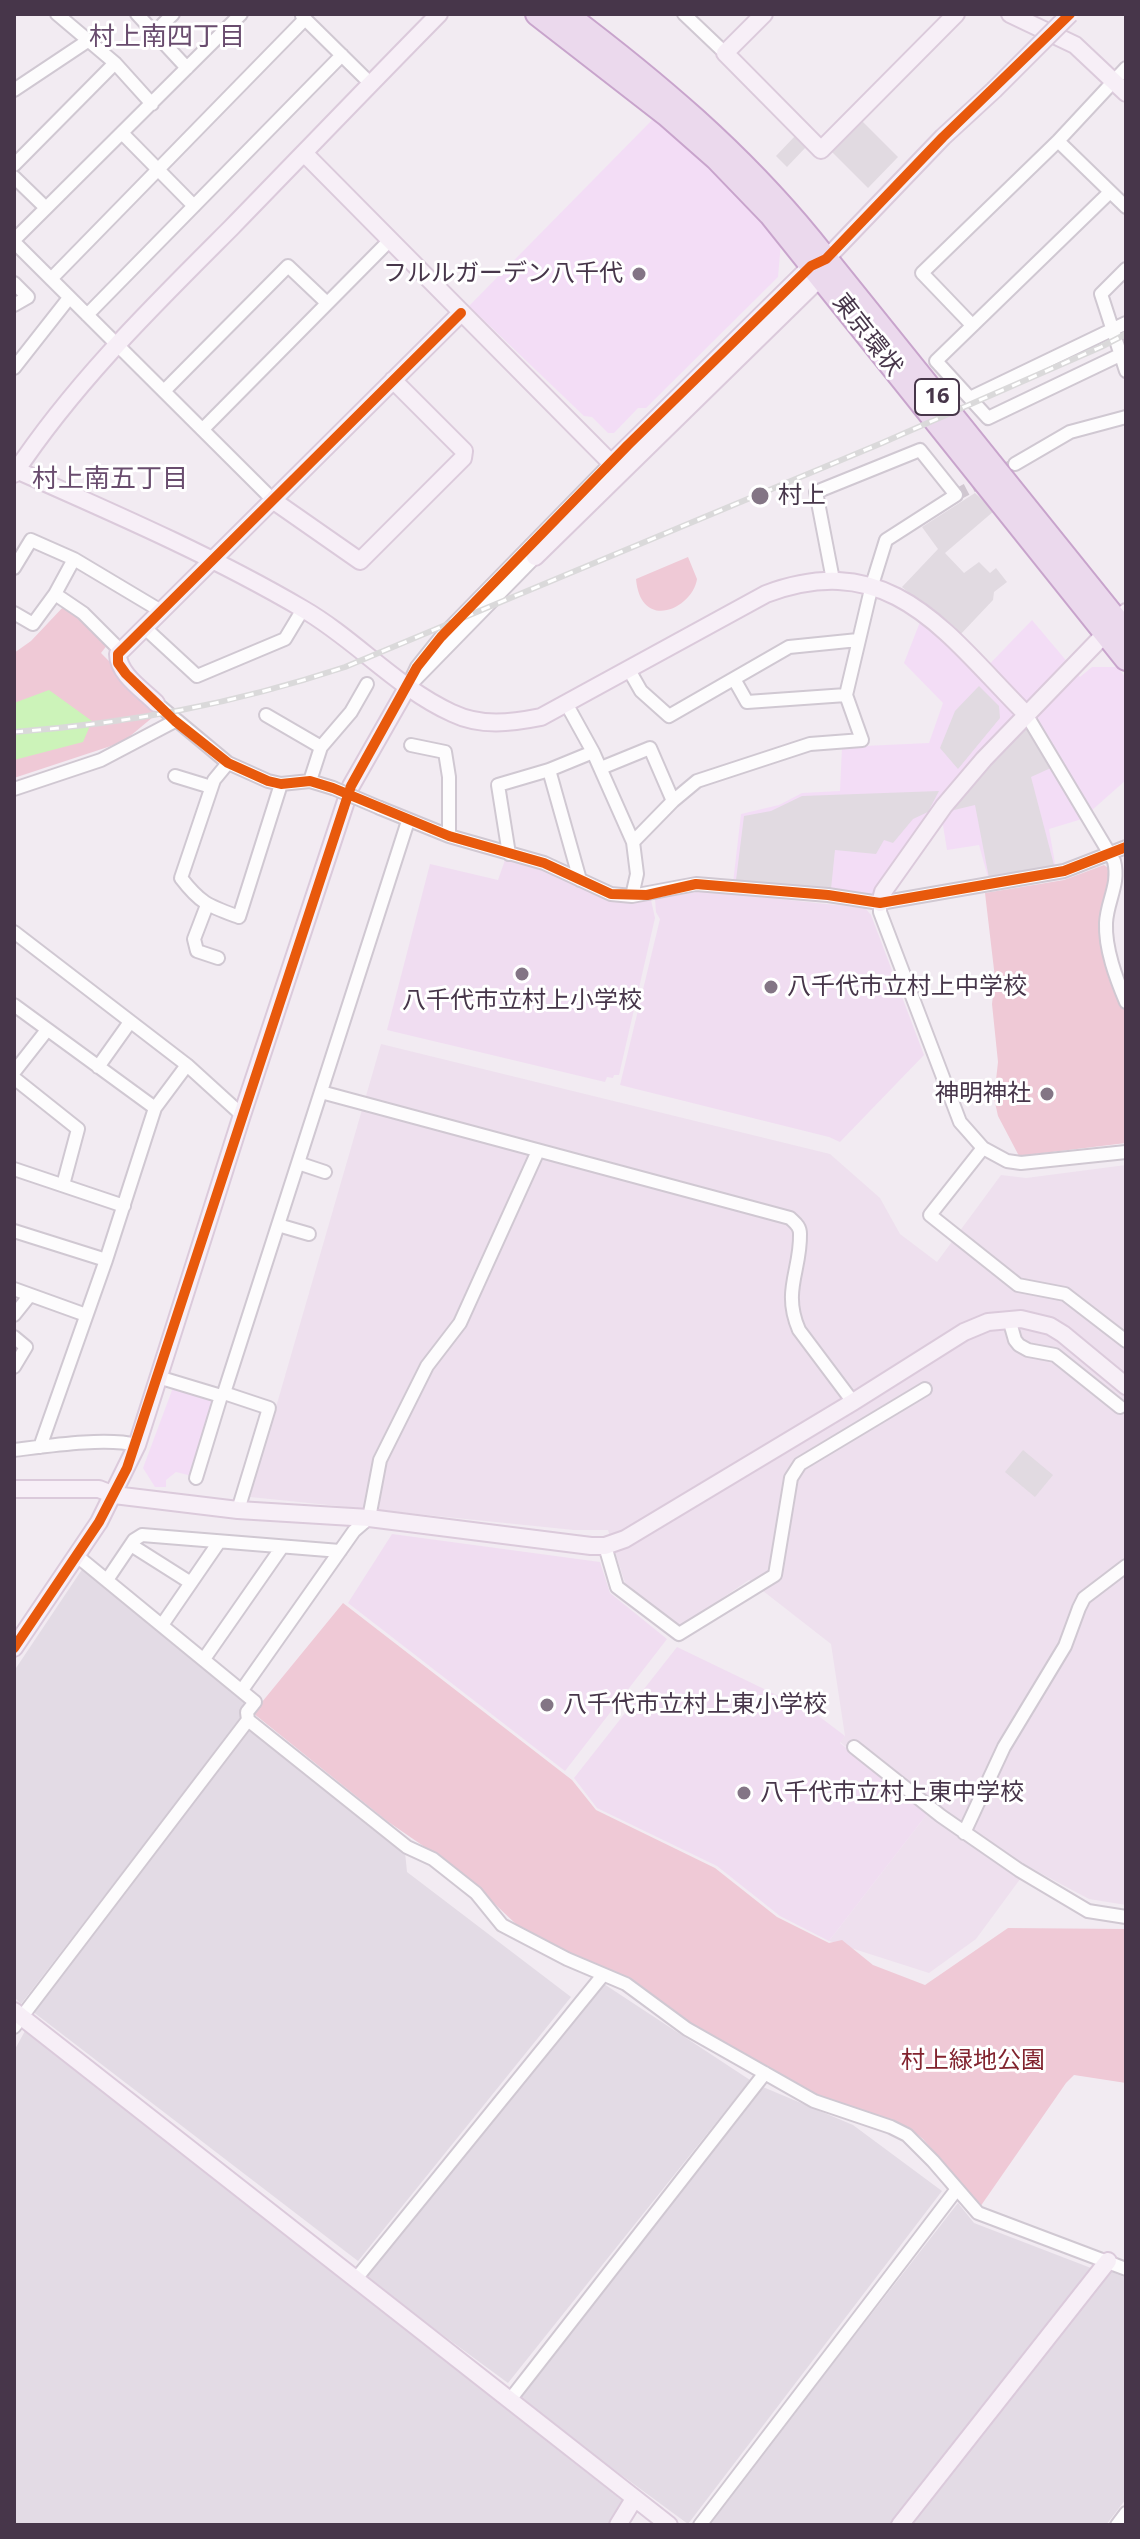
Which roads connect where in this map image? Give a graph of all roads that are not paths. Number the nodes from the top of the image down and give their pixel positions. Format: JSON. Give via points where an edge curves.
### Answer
{"nodes":[{"id":1,"x":57,"y":14,"type":"edge"},
{"id":2,"x":137,"y":14,"type":"edge"},
{"id":3,"x":173,"y":14,"type":"edge"},
{"id":4,"x":241,"y":14,"type":"edge"},
{"id":5,"x":439,"y":14,"type":"edge"},
{"id":6,"x":537,"y":14,"type":"edge"},
{"id":7,"x":566,"y":14,"type":"edge"},
{"id":8,"x":684,"y":14,"type":"edge"},
{"id":9,"x":764,"y":14,"type":"edge"},
{"id":10,"x":956,"y":14,"type":"edge"},
{"id":11,"x":1010,"y":14,"type":"edge"},
{"id":12,"x":1070,"y":14,"type":"edge"},
{"id":13,"x":303,"y":17,"type":"edge"},
{"id":14,"x":155,"y":32,"type":"junction"},
{"id":15,"x":89,"y":40,"type":"junction"},
{"id":16,"x":725,"y":53,"type":"junction"},
{"id":17,"x":342,"y":55,"type":"junction"},
{"id":18,"x":115,"y":63,"type":"junction"},
{"id":19,"x":187,"y":68,"type":"junction"},
{"id":20,"x":1120,"y":74,"type":"edge"},
{"id":21,"x":371,"y":84,"type":"junction"},
{"id":22,"x":14,"y":90,"type":"edge"},
{"id":23,"x":1126,"y":93,"type":"edge"},
{"id":24,"x":152,"y":104,"type":"junction"},
{"id":25,"x":123,"y":134,"type":"junction"},
{"id":26,"x":1058,"y":141,"type":"junction"},
{"id":27,"x":304,"y":153,"type":"junction"},
{"id":28,"x":14,"y":165,"type":"edge"},
{"id":29,"x":159,"y":170,"type":"junction"},
{"id":30,"x":14,"y":177,"type":"edge"},
{"id":31,"x":1110,"y":192,"type":"junction"},
{"id":32,"x":194,"y":206,"type":"junction"},
{"id":33,"x":1126,"y":207,"type":"edge"},
{"id":34,"x":46,"y":208,"type":"junction"},
{"id":35,"x":14,"y":241,"type":"edge"},
{"id":36,"x":389,"y":241,"type":"junction"},
{"id":37,"x":819,"y":267,"type":"junction"},
{"id":38,"x":1126,"y":269,"type":"edge"},
{"id":39,"x":51,"y":279,"type":"junction"},
{"id":40,"x":14,"y":283,"type":"edge"},
{"id":41,"x":69,"y":298,"type":"junction"},
{"id":42,"x":327,"y":303,"type":"junction"},
{"id":43,"x":14,"y":305,"type":"edge"},
{"id":44,"x":461,"y":313,"type":"junction"},
{"id":45,"x":87,"y":315,"type":"junction"},
{"id":46,"x":1126,"y":323,"type":"edge"},
{"id":47,"x":972,"y":325,"type":"junction"},
{"id":48,"x":1114,"y":331,"type":"junction"},
{"id":49,"x":116,"y":343,"type":"junction"},
{"id":50,"x":1123,"y":353,"type":"edge"},
{"id":51,"x":14,"y":368,"type":"edge"},
{"id":52,"x":1126,"y":371,"type":"edge"},
{"id":53,"x":393,"y":380,"type":"junction"},
{"id":54,"x":165,"y":390,"type":"junction"},
{"id":55,"x":970,"y":398,"type":"junction"},
{"id":56,"x":1126,"y":417,"type":"edge"},
{"id":57,"x":204,"y":428,"type":"junction"},
{"id":58,"x":1015,"y":464,"type":"tunnel mouth"},
{"id":59,"x":618,"y":470,"type":"junction"},
{"id":60,"x":15,"y":471,"type":"edge"},
{"id":61,"x":274,"y":501,"type":"junction"},
{"id":62,"x":535,"y":557,"type":"joint"},
{"id":63,"x":74,"y":559,"type":"junction"},
{"id":64,"x":211,"y":561,"type":"junction"},
{"id":65,"x":14,"y":568,"type":"edge"},
{"id":66,"x":833,"y":580,"type":"junction"},
{"id":67,"x":872,"y":585,"type":"junction"},
{"id":68,"x":55,"y":594,"type":"junction"},
{"id":69,"x":303,"y":609,"type":"junction"},
{"id":70,"x":161,"y":611,"type":"junction"},
{"id":71,"x":14,"y":613,"type":"edge"},
{"id":72,"x":1119,"y":624,"type":"edge"},
{"id":73,"x":145,"y":628,"type":"junction"},
{"id":74,"x":858,"y":640,"type":"junction"},
{"id":75,"x":121,"y":651,"type":"junction"},
{"id":76,"x":1126,"y":659,"type":"edge"},
{"id":77,"x":629,"y":670,"type":"junction"},
{"id":78,"x":734,"y":679,"type":"junction"},
{"id":79,"x":367,"y":684,"type":"dead end"},
{"id":80,"x":408,"y":686,"type":"junction"},
{"id":81,"x":846,"y":695,"type":"junction"},
{"id":82,"x":156,"y":703,"type":"joint"},
{"id":83,"x":567,"y":705,"type":"junction"},
{"id":84,"x":1026,"y":714,"type":"junction"},
{"id":85,"x":266,"y":715,"type":"dead end"},
{"id":86,"x":175,"y":721,"type":"junction"},
{"id":87,"x":411,"y":745,"type":"dead end"},
{"id":88,"x":321,"y":747,"type":"junction"},
{"id":89,"x":593,"y":752,"type":"junction"},
{"id":90,"x":228,"y":763,"type":"junction"},
{"id":91,"x":601,"y":768,"type":"junction"},
{"id":92,"x":549,"y":770,"type":"junction"},
{"id":93,"x":175,"y":776,"type":"dead end"},
{"id":94,"x":310,"y":781,"type":"junction"},
{"id":95,"x":281,"y":784,"type":"junction"},
{"id":96,"x":211,"y":787,"type":"junction"},
{"id":97,"x":14,"y":789,"type":"edge"},
{"id":98,"x":673,"y":801,"type":"junction"},
{"id":99,"x":408,"y":821,"type":"junction"},
{"id":100,"x":449,"y":836,"type":"junction"},
{"id":101,"x":633,"y":842,"type":"junction"},
{"id":102,"x":1126,"y":847,"type":"edge"},
{"id":103,"x":509,"y":854,"type":"junction"},
{"id":104,"x":1110,"y":854,"type":"junction"},
{"id":105,"x":580,"y":880,"type":"junction"},
{"id":106,"x":632,"y":896,"type":"junction"},
{"id":107,"x":880,"y":903,"type":"junction"},
{"id":108,"x":207,"y":905,"type":"junction"},
{"id":109,"x":14,"y":932,"type":"edge"},
{"id":110,"x":218,"y":958,"type":"dead end"},
{"id":111,"x":1126,"y":1002,"type":"edge"},
{"id":112,"x":14,"y":1005,"type":"edge"},
{"id":113,"x":130,"y":1022,"type":"junction"},
{"id":114,"x":47,"y":1030,"type":"junction"},
{"id":115,"x":187,"y":1065,"type":"junction"},
{"id":116,"x":98,"y":1067,"type":"junction"},
{"id":117,"x":14,"y":1075,"type":"edge"},
{"id":118,"x":321,"y":1092,"type":"junction"},
{"id":119,"x":155,"y":1108,"type":"junction"},
{"id":120,"x":242,"y":1115,"type":"junction"},
{"id":121,"x":983,"y":1148,"type":"junction"},
{"id":122,"x":538,"y":1151,"type":"junction"},
{"id":123,"x":1126,"y":1152,"type":"edge"},
{"id":124,"x":298,"y":1163,"type":"junction"},
{"id":125,"x":14,"y":1169,"type":"edge"},
{"id":126,"x":325,"y":1172,"type":"dead end"},
{"id":127,"x":63,"y":1185,"type":"junction"},
{"id":128,"x":124,"y":1206,"type":"junction"},
{"id":129,"x":278,"y":1225,"type":"junction"},
{"id":130,"x":14,"y":1231,"type":"edge"},
{"id":131,"x":309,"y":1234,"type":"dead end"},
{"id":132,"x":106,"y":1260,"type":"junction"},
{"id":133,"x":14,"y":1289,"type":"edge"},
{"id":134,"x":30,"y":1295,"type":"junction"},
{"id":135,"x":14,"y":1315,"type":"edge"},
{"id":136,"x":86,"y":1315,"type":"junction"},
{"id":137,"x":1009,"y":1319,"type":"junction"},
{"id":138,"x":14,"y":1337,"type":"edge"},
{"id":139,"x":1126,"y":1341,"type":"edge"},
{"id":140,"x":14,"y":1367,"type":"edge"},
{"id":141,"x":158,"y":1377,"type":"junction"},
{"id":142,"x":1126,"y":1386,"type":"edge"},
{"id":143,"x":925,"y":1389,"type":"dead end"},
{"id":144,"x":230,"y":1395,"type":"junction"},
{"id":145,"x":853,"y":1402,"type":"junction"},
{"id":146,"x":1120,"y":1407,"type":"dead end"},
{"id":147,"x":216,"y":1412,"type":"junction"},
{"id":148,"x":137,"y":1445,"type":"junction"},
{"id":149,"x":40,"y":1447,"type":"junction"},
{"id":150,"x":14,"y":1450,"type":"edge"},
{"id":151,"x":196,"y":1478,"type":"dead end"},
{"id":152,"x":14,"y":1489,"type":"edge"},
{"id":153,"x":114,"y":1495,"type":"junction"},
{"id":154,"x":14,"y":1499,"type":"edge"},
{"id":155,"x":238,"y":1510,"type":"junction"},
{"id":156,"x":369,"y":1518,"type":"junction"},
{"id":157,"x":219,"y":1542,"type":"junction"},
{"id":158,"x":131,"y":1545,"type":"junction"},
{"id":159,"x":605,"y":1546,"type":"junction"},
{"id":160,"x":282,"y":1547,"type":"junction"},
{"id":161,"x":340,"y":1551,"type":"junction"},
{"id":162,"x":77,"y":1556,"type":"junction"},
{"id":163,"x":1126,"y":1566,"type":"edge"},
{"id":164,"x":107,"y":1580,"type":"junction"},
{"id":165,"x":191,"y":1583,"type":"junction"},
{"id":166,"x":162,"y":1625,"type":"junction"},
{"id":167,"x":14,"y":1648,"type":"edge"},
{"id":168,"x":204,"y":1659,"type":"junction"},
{"id":169,"x":242,"y":1690,"type":"junction"},
{"id":170,"x":248,"y":1720,"type":"junction"},
{"id":171,"x":854,"y":1747,"type":"dead end"},
{"id":172,"x":964,"y":1833,"type":"junction"},
{"id":173,"x":1126,"y":1917,"type":"edge"},
{"id":174,"x":603,"y":1975,"type":"junction"},
{"id":175,"x":16,"y":2018,"type":"edge"},
{"id":176,"x":765,"y":2073,"type":"junction"},
{"id":177,"x":957,"y":2189,"type":"junction"},
{"id":178,"x":1108,"y":2261,"type":"junction"},
{"id":179,"x":1126,"y":2269,"type":"edge"},
{"id":180,"x":355,"y":2280,"type":"junction"},
{"id":181,"x":509,"y":2401,"type":"junction"},
{"id":182,"x":634,"y":2499,"type":"junction"},
{"id":183,"x":1126,"y":2513,"type":"edge"},
{"id":184,"x":618,"y":2525,"type":"edge"},
{"id":185,"x":669,"y":2525,"type":"edge"},
{"id":186,"x":700,"y":2525,"type":"edge"},
{"id":187,"x":900,"y":2525,"type":"edge"},
{"id":188,"x":1117,"y":2525,"type":"edge"}],
"edges":[{"from":1,"to":15,"type":"street"},
{"from":2,"to":14,"type":"street"},
{"from":3,"to":14,"type":"street"},
{"from":4,"to":19,"type":"street"},
{"from":5,"to":21,"type":"street"},
{"from":6,"to":37,"type":"highway","name":"東京環状","number":"16","via":[[692,136]]},
{"from":7,"to":37,"type":"highway","name":"東京環状","number":"16","via":[[709,129],[771,193]]},
{"from":8,"to":16,"type":"street"},
{"from":9,"to":16,"type":"street"},
{"from":10,"to":16,"type":"street","via":[[821,150]]},
{"from":11,"to":20,"type":"street"},
{"from":12,"to":37,"type":"street","bridge":true},
{"from":13,"to":17,"type":"street"},
{"from":13,"to":29,"type":"street"},
{"from":14,"to":19,"type":"street"},
{"from":15,"to":18,"type":"street"},
{"from":15,"to":22,"type":"street"},
{"from":17,"to":21,"type":"street"},
{"from":17,"to":32,"type":"street"},
{"from":18,"to":24,"type":"street"},
{"from":18,"to":28,"type":"street"},
{"from":19,"to":24,"type":"street"},
{"from":20,"to":23,"type":"street"},
{"from":20,"to":26,"type":"street"},
{"from":21,"to":27,"type":"street"},
{"from":24,"to":25,"type":"street"},
{"from":25,"to":29,"type":"street"},
{"from":25,"to":34,"type":"street"},
{"from":26,"to":31,"type":"street"},
{"from":26,"to":47,"type":"street","via":[[922,273]]},
{"from":27,"to":36,"type":"street"},
{"from":27,"to":49,"type":"street"},
{"from":29,"to":32,"type":"street"},
{"from":29,"to":39,"type":"street"},
{"from":30,"to":34,"type":"street"},
{"from":31,"to":33,"type":"street"},
{"from":31,"to":47,"type":"street"},
{"from":32,"to":45,"type":"street"},
{"from":34,"to":35,"type":"street"},
{"from":35,"to":39,"type":"street"},
{"from":36,"to":42,"type":"street"},
{"from":36,"to":44,"type":"street"},
{"from":37,"to":59,"type":"street"},
{"from":37,"to":72,"type":"highway","name":"東京環状","number":"16"},
{"from":38,"to":48,"type":"street","via":[[1101,294]]},
{"from":39,"to":41,"type":"street"},
{"from":40,"to":43,"type":"street","via":[[28,297]]},
{"from":41,"to":45,"type":"street"},
{"from":41,"to":51,"type":"street"},
{"from":42,"to":54,"type":"street","via":[[288,266]]},
{"from":42,"to":57,"type":"street"},
{"from":44,"to":53,"type":"street"},
{"from":44,"to":59,"type":"street"},
{"from":45,"to":49,"type":"street"},
{"from":46,"to":48,"type":"street"},
{"from":47,"to":55,"type":"street","via":[[936,361]]},
{"from":48,"to":50,"type":"street"},
{"from":48,"to":55,"type":"street"},
{"from":49,"to":54,"type":"street"},
{"from":49,"to":60,"type":"street"},
{"from":50,"to":52,"type":"street"},
{"from":50,"to":55,"type":"street","via":[[988,418]]},
{"from":53,"to":61,"type":"street"},
{"from":53,"to":61,"type":"street","via":[[464,451],[463,458],[360,561]]},
{"from":54,"to":57,"type":"street"},
{"from":56,"to":58,"type":"street","via":[[1070,432]]},
{"from":57,"to":61,"type":"street"},
{"from":59,"to":62,"type":"street"},
{"from":59,"to":80,"type":"street","via":[[441,637]]},
{"from":60,"to":64,"type":"street"},
{"from":61,"to":64,"type":"street"},
{"from":62,"to":80,"type":"street"},
{"from":63,"to":65,"type":"street","via":[[31,540]]},
{"from":63,"to":68,"type":"street"},
{"from":63,"to":70,"type":"street"},
{"from":64,"to":69,"type":"street"},
{"from":64,"to":70,"type":"street"},
{"from":66,"to":67,"type":"street"},
{"from":66,"to":67,"type":"street","via":[[816,492],[920,450],[956,495],[886,540]]},
{"from":66,"to":77,"type":"street","via":[[792,584],[766,594]]},
{"from":67,"to":74,"type":"street"},
{"from":67,"to":84,"type":"street","via":[[904,599],[935,622]]},
{"from":68,"to":71,"type":"street","via":[[33,624]]},
{"from":68,"to":75,"type":"street"},
{"from":69,"to":73,"type":"street","via":[[285,639],[197,676]]},
{"from":69,"to":80,"type":"street"},
{"from":70,"to":73,"type":"street"},
{"from":72,"to":76,"type":"highway","name":"東京環状","number":"16"},
{"from":72,"to":84,"type":"street"},
{"from":73,"to":75,"type":"street"},
{"from":74,"to":78,"type":"street","via":[[789,647]]},
{"from":74,"to":81,"type":"street"},
{"from":75,"to":82,"type":"street","via":[[118,663]]},
{"from":77,"to":78,"type":"street","via":[[641,691],[669,716]]},
{"from":77,"to":83,"type":"street"},
{"from":78,"to":81,"type":"street","via":[[747,702]]},
{"from":79,"to":88,"type":"street"},
{"from":80,"to":83,"type":"street","via":[[476,721],[509,724]]},
{"from":80,"to":120,"type":"street","via":[[351,786]]},
{"from":81,"to":98,"type":"street","via":[[862,740],[810,744],[697,781]]},
{"from":82,"to":86,"type":"street"},
{"from":83,"to":89,"type":"street"},
{"from":84,"to":104,"type":"street"},
{"from":84,"to":107,"type":"street","via":[[944,806]]},
{"from":85,"to":88,"type":"street"},
{"from":86,"to":90,"type":"street"},
{"from":86,"to":97,"type":"street","via":[[101,760]]},
{"from":87,"to":100,"type":"street","via":[[445,752]]},
{"from":88,"to":94,"type":"street"},
{"from":89,"to":91,"type":"street"},
{"from":89,"to":92,"type":"street"},
{"from":90,"to":95,"type":"street"},
{"from":90,"to":96,"type":"street"},
{"from":91,"to":98,"type":"street","via":[[650,748]]},
{"from":91,"to":101,"type":"street"},
{"from":92,"to":103,"type":"street","via":[[498,785]]},
{"from":92,"to":105,"type":"street"},
{"from":93,"to":96,"type":"street"},
{"from":94,"to":95,"type":"street"},
{"from":94,"to":99,"type":"street","bridge":true},
{"from":95,"to":108,"type":"street","via":[[239,917]]},
{"from":96,"to":108,"type":"street","via":[[181,878]]},
{"from":98,"to":101,"type":"street"},
{"from":99,"to":100,"type":"street"},
{"from":99,"to":118,"type":"street"},
{"from":100,"to":103,"type":"street"},
{"from":101,"to":106,"type":"street","via":[[637,874]]},
{"from":102,"to":104,"type":"street"},
{"from":103,"to":105,"type":"street"},
{"from":104,"to":107,"type":"street","via":[[1064,871]]},
{"from":104,"to":111,"type":"street","via":[[1116,879],[1106,922]]},
{"from":105,"to":106,"type":"street","via":[[611,894]]},
{"from":106,"to":107,"type":"street","via":[[696,884]]},
{"from":107,"to":121,"type":"street","via":[[954,1109]]},
{"from":108,"to":110,"type":"street","via":[[194,939],[197,951]]},
{"from":109,"to":113,"type":"street"},
{"from":112,"to":114,"type":"street"},
{"from":113,"to":115,"type":"street"},
{"from":113,"to":116,"type":"street"},
{"from":114,"to":116,"type":"street"},
{"from":114,"to":117,"type":"street"},
{"from":115,"to":119,"type":"street"},
{"from":115,"to":120,"type":"street"},
{"from":116,"to":119,"type":"street"},
{"from":117,"to":127,"type":"street","via":[[78,1129]]},
{"from":118,"to":122,"type":"street"},
{"from":118,"to":124,"type":"street"},
{"from":119,"to":128,"type":"street"},
{"from":120,"to":141,"type":"street"},
{"from":121,"to":123,"type":"street","via":[[1021,1163]]},
{"from":121,"to":139,"type":"street","via":[[930,1215],[1018,1285],[1065,1294]]},
{"from":122,"to":145,"type":"street","via":[[790,1218],[800,1233],[792,1282],[794,1317]]},
{"from":122,"to":156,"type":"street","via":[[460,1323],[427,1366],[380,1460]]},
{"from":124,"to":126,"type":"street"},
{"from":124,"to":129,"type":"street"},
{"from":125,"to":127,"type":"street"},
{"from":127,"to":128,"type":"street"},
{"from":128,"to":132,"type":"street"},
{"from":129,"to":131,"type":"street"},
{"from":129,"to":144,"type":"street","via":[[224,1393]]},
{"from":130,"to":132,"type":"street"},
{"from":132,"to":136,"type":"street"},
{"from":133,"to":134,"type":"street"},
{"from":134,"to":135,"type":"street"},
{"from":134,"to":136,"type":"street"},
{"from":136,"to":149,"type":"street"},
{"from":137,"to":142,"type":"street","via":[[1037,1322],[1063,1334]]},
{"from":137,"to":145,"type":"street","via":[[964,1332]]},
{"from":137,"to":146,"type":"street","via":[[1019,1345],[1055,1355]]},
{"from":138,"to":140,"type":"street","via":[[26,1347]]},
{"from":141,"to":147,"type":"street","via":[[221,1396]]},
{"from":141,"to":148,"type":"street"},
{"from":143,"to":159,"type":"street","via":[[800,1464],[791,1478],[775,1575],[679,1634],[617,1587]]},
{"from":144,"to":147,"type":"street","via":[[226,1409]]},
{"from":144,"to":155,"type":"street","via":[[269,1408]]},
{"from":145,"to":159,"type":"street"},
{"from":147,"to":151,"type":"street"},
{"from":148,"to":149,"type":"street"},
{"from":148,"to":153,"type":"street"},
{"from":149,"to":150,"type":"street"},
{"from":152,"to":153,"type":"street","via":[[99,1489]]},
{"from":153,"to":154,"type":"street","via":[[98,1500]]},
{"from":153,"to":155,"type":"street"},
{"from":153,"to":162,"type":"street"},
{"from":155,"to":156,"type":"street"},
{"from":156,"to":159,"type":"street"},
{"from":156,"to":161,"type":"street"},
{"from":157,"to":158,"type":"street","via":[[142,1535]]},
{"from":157,"to":160,"type":"street"},
{"from":157,"to":165,"type":"street"},
{"from":158,"to":164,"type":"street"},
{"from":158,"to":165,"type":"street"},
{"from":160,"to":161,"type":"street"},
{"from":160,"to":168,"type":"street"},
{"from":161,"to":169,"type":"street"},
{"from":162,"to":164,"type":"street"},
{"from":162,"to":167,"type":"street"},
{"from":163,"to":172,"type":"street","via":[[1084,1598],[1065,1646],[1004,1747]]},
{"from":164,"to":166,"type":"street"},
{"from":165,"to":166,"type":"street"},
{"from":166,"to":168,"type":"street"},
{"from":168,"to":169,"type":"street"},
{"from":169,"to":170,"type":"street","via":[[255,1702]]},
{"from":170,"to":174,"type":"street","via":[[407,1847],[433,1859],[476,1893],[502,1925]]},
{"from":170,"to":175,"type":"street"},
{"from":171,"to":172,"type":"street"},
{"from":172,"to":173,"type":"street","via":[[1088,1911]]},
{"from":174,"to":176,"type":"street","via":[[626,1984],[687,2029]]},
{"from":174,"to":180,"type":"street"},
{"from":175,"to":180,"type":"street"},
{"from":176,"to":177,"type":"street","via":[[814,2101],[907,2135]]},
{"from":176,"to":181,"type":"street"},
{"from":177,"to":178,"type":"street","via":[[978,2213]]},
{"from":177,"to":186,"type":"street"},
{"from":178,"to":179,"type":"street"},
{"from":178,"to":187,"type":"street"},
{"from":180,"to":181,"type":"street"},
{"from":181,"to":182,"type":"street"},
{"from":182,"to":184,"type":"street"},
{"from":182,"to":185,"type":"street"},
{"from":183,"to":188,"type":"street"}]}
